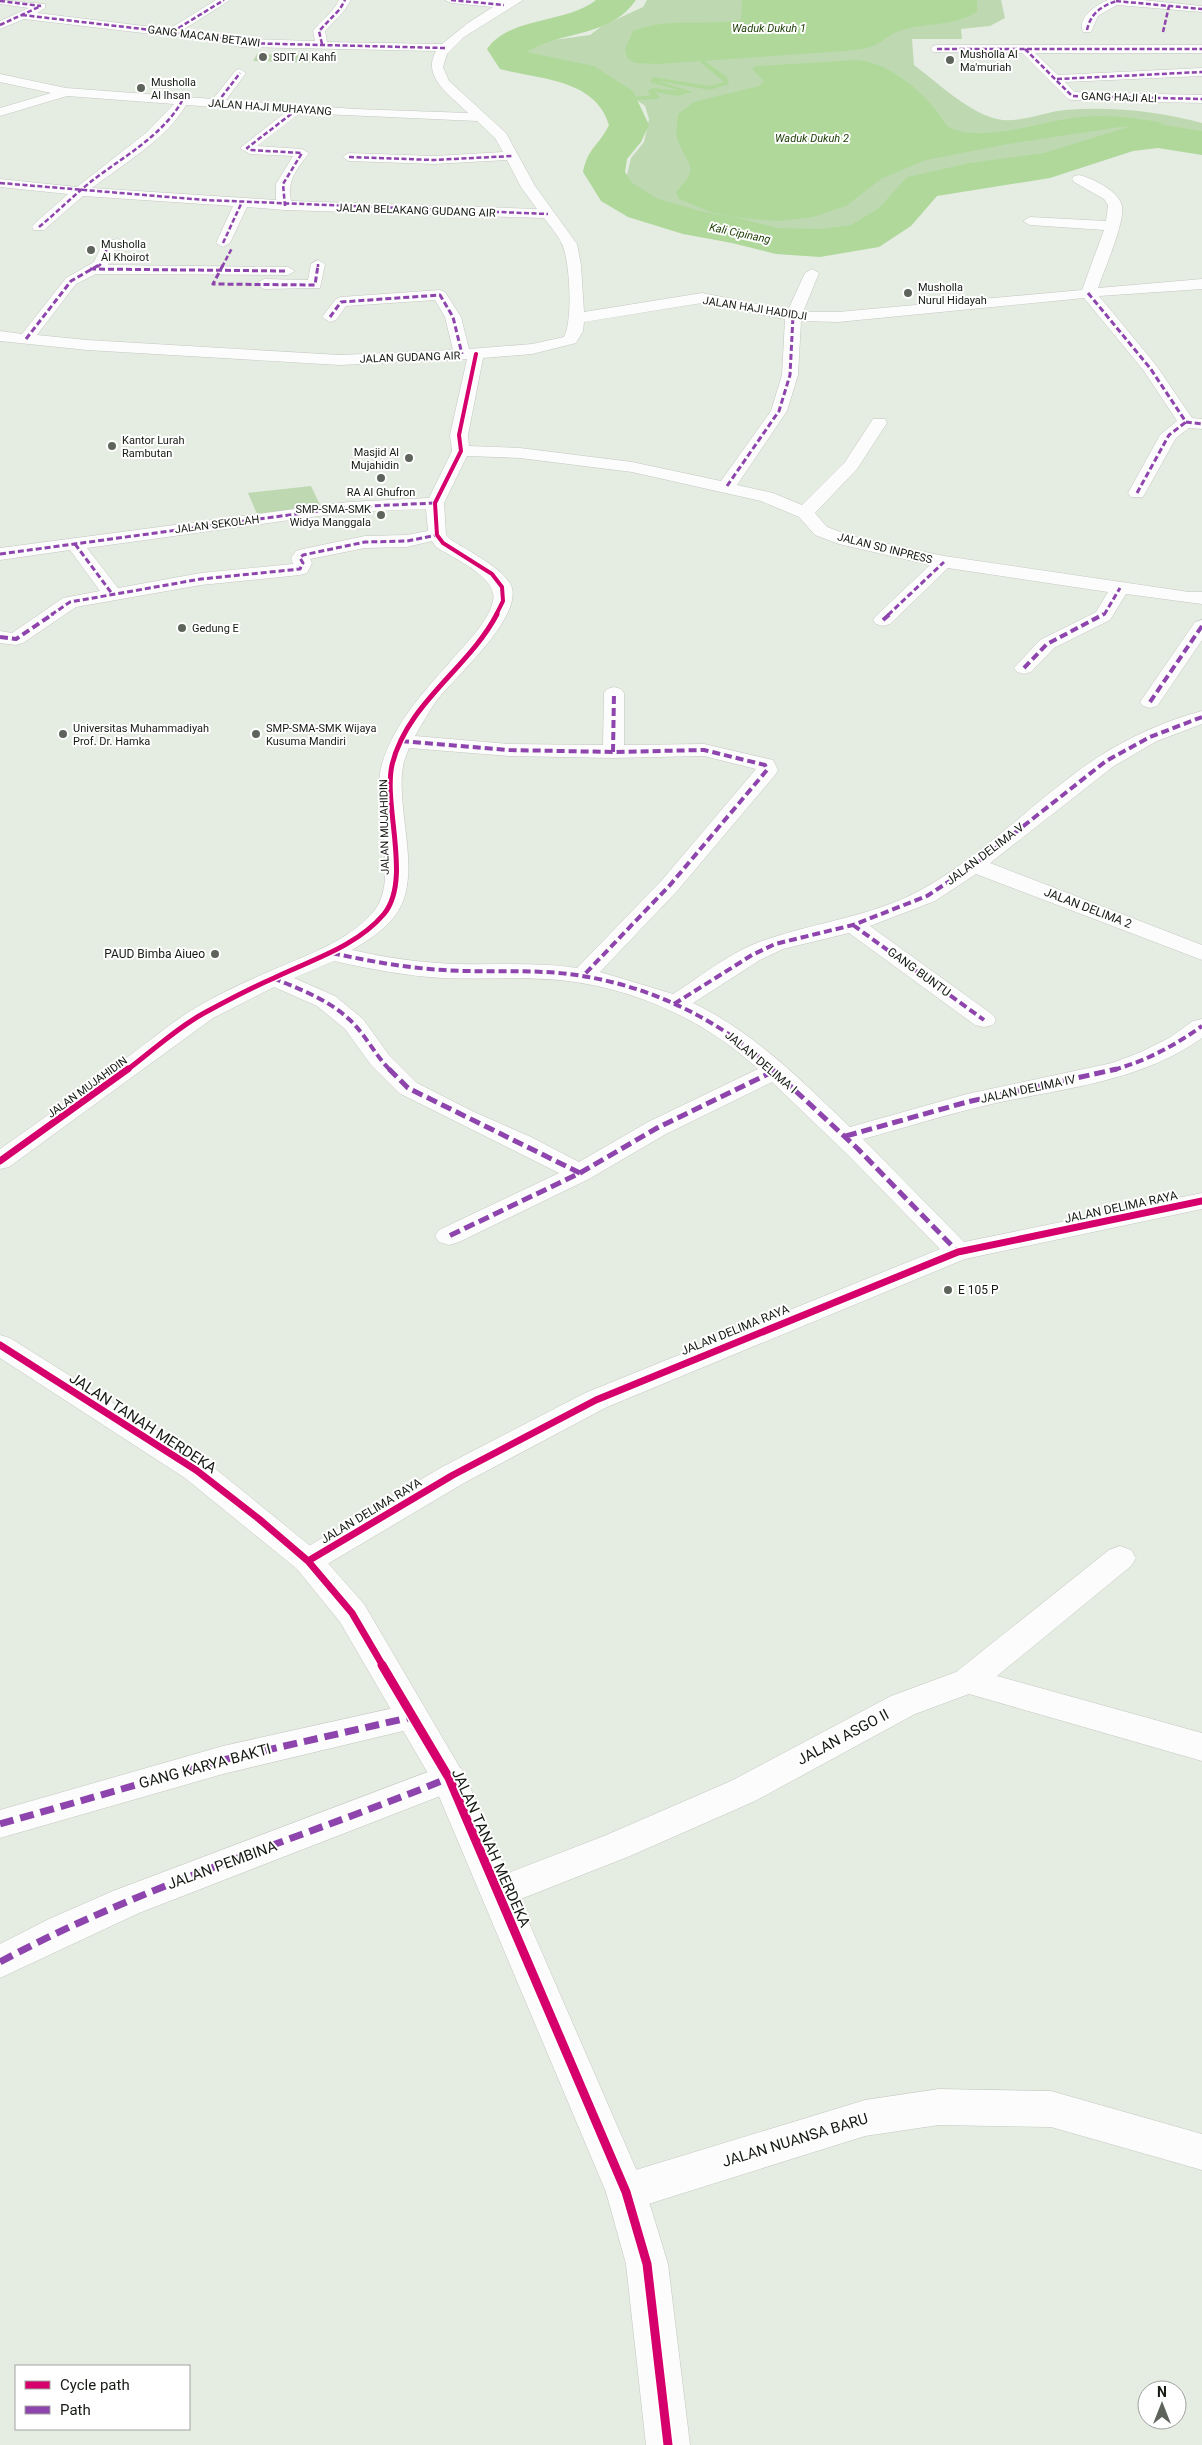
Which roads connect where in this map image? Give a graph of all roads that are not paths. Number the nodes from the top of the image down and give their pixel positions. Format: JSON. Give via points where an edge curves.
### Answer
{"nodes":[{"id":1,"x":0,"y":0,"type":"edge"},
{"id":2,"x":224,"y":0,"type":"edge"},
{"id":3,"x":345,"y":0,"type":"edge"},
{"id":4,"x":451,"y":0,"type":"edge"},
{"id":5,"x":517,"y":0,"type":"edge"},
{"id":6,"x":1118,"y":0,"type":"edge"},
{"id":7,"x":504,"y":5,"type":"junction"},
{"id":8,"x":1169,"y":6,"type":"junction"},
{"id":9,"x":1202,"y":9,"type":"edge"},
{"id":10,"x":22,"y":15,"type":"junction"},
{"id":11,"x":0,"y":25,"type":"edge"},
{"id":12,"x":1087,"y":30,"type":"dead end"},
{"id":13,"x":172,"y":32,"type":"junction"},
{"id":14,"x":1163,"y":32,"type":"dead end"},
{"id":15,"x":322,"y":44,"type":"junction"},
{"id":16,"x":445,"y":48,"type":"junction"},
{"id":17,"x":937,"y":49,"type":"dead end"},
{"id":18,"x":1025,"y":49,"type":"junction"},
{"id":19,"x":1202,"y":49,"type":"edge"},
{"id":20,"x":1202,"y":72,"type":"edge"},
{"id":21,"x":240,"y":73,"type":"dead end"},
{"id":22,"x":0,"y":78,"type":"edge"},
{"id":23,"x":1057,"y":79,"type":"junction"},
{"id":24,"x":66,"y":92,"type":"junction"},
{"id":25,"x":1202,"y":99,"type":"edge"},
{"id":26,"x":182,"y":102,"type":"junction"},
{"id":27,"x":218,"y":104,"type":"junction"},
{"id":28,"x":299,"y":108,"type":"junction"},
{"id":29,"x":0,"y":112,"type":"edge"},
{"id":30,"x":482,"y":117,"type":"junction"},
{"id":31,"x":512,"y":156,"type":"junction"},
{"id":32,"x":349,"y":157,"type":"dead end"},
{"id":33,"x":1079,"y":179,"type":"dead end"},
{"id":34,"x":0,"y":183,"type":"edge"},
{"id":35,"x":78,"y":192,"type":"junction"},
{"id":36,"x":241,"y":204,"type":"junction"},
{"id":37,"x":285,"y":206,"type":"junction"},
{"id":38,"x":548,"y":214,"type":"junction"},
{"id":39,"x":1030,"y":221,"type":"dead end"},
{"id":40,"x":1112,"y":226,"type":"junction"},
{"id":41,"x":39,"y":227,"type":"dead end"},
{"id":42,"x":118,"y":242,"type":"dead end"},
{"id":43,"x":318,"y":264,"type":"dead end"},
{"id":44,"x":90,"y":269,"type":"junction"},
{"id":45,"x":222,"y":270,"type":"junction"},
{"id":46,"x":288,"y":271,"type":"dead end"},
{"id":47,"x":812,"y":273,"type":"dead end"},
{"id":48,"x":1202,"y":284,"type":"edge"},
{"id":49,"x":1088,"y":293,"type":"junction"},
{"id":50,"x":793,"y":316,"type":"junction"},
{"id":51,"x":330,"y":317,"type":"dead end"},
{"id":52,"x":577,"y":318,"type":"junction"},
{"id":53,"x":0,"y":336,"type":"edge"},
{"id":54,"x":26,"y":339,"type":"junction"},
{"id":55,"x":469,"y":354,"type":"junction"},
{"id":56,"x":878,"y":423,"type":"dead end"},
{"id":57,"x":1194,"y":423,"type":"edge"},
{"id":58,"x":461,"y":451,"type":"junction"},
{"id":59,"x":727,"y":486,"type":"junction"},
{"id":60,"x":1137,"y":493,"type":"dead end"},
{"id":61,"x":436,"y":503,"type":"junction"},
{"id":62,"x":805,"y":513,"type":"junction"},
{"id":63,"x":437,"y":535,"type":"junction"},
{"id":64,"x":75,"y":544,"type":"junction"},
{"id":65,"x":0,"y":554,"type":"edge"},
{"id":66,"x":944,"y":562,"type":"junction"},
{"id":67,"x":1120,"y":588,"type":"junction"},
{"id":68,"x":113,"y":595,"type":"junction"},
{"id":69,"x":1202,"y":598,"type":"edge"},
{"id":70,"x":883,"y":620,"type":"dead end"},
{"id":71,"x":1202,"y":626,"type":"edge"},
{"id":72,"x":0,"y":638,"type":"edge"},
{"id":73,"x":1024,"y":668,"type":"dead end"},
{"id":74,"x":614,"y":693,"type":"dead end"},
{"id":75,"x":1150,"y":702,"type":"dead end"},
{"id":76,"x":1202,"y":717,"type":"edge"},
{"id":77,"x":400,"y":741,"type":"junction"},
{"id":78,"x":612,"y":752,"type":"junction"},
{"id":79,"x":974,"y":865,"type":"junction"},
{"id":80,"x":853,"y":925,"type":"junction"},
{"id":81,"x":332,"y":953,"type":"junction"},
{"id":82,"x":1202,"y":953,"type":"edge"},
{"id":83,"x":584,"y":976,"type":"junction"},
{"id":84,"x":273,"y":978,"type":"junction"},
{"id":85,"x":674,"y":1004,"type":"junction"},
{"id":86,"x":984,"y":1020,"type":"dead end"},
{"id":87,"x":1202,"y":1026,"type":"edge"},
{"id":88,"x":774,"y":1071,"type":"junction"},
{"id":89,"x":846,"y":1136,"type":"junction"},
{"id":90,"x":0,"y":1161,"type":"edge"},
{"id":91,"x":580,"y":1173,"type":"junction"},
{"id":92,"x":1202,"y":1201,"type":"edge"},
{"id":93,"x":449,"y":1236,"type":"dead end"},
{"id":94,"x":958,"y":1252,"type":"junction"},
{"id":95,"x":0,"y":1345,"type":"edge"},
{"id":96,"x":1120,"y":1558,"type":"dead end"},
{"id":97,"x":308,"y":1562,"type":"junction"},
{"id":98,"x":968,"y":1681,"type":"junction"},
{"id":99,"x":412,"y":1717,"type":"junction"},
{"id":100,"x":1202,"y":1747,"type":"edge"},
{"id":101,"x":449,"y":1778,"type":"junction"},
{"id":102,"x":0,"y":1824,"type":"edge"},
{"id":103,"x":498,"y":1893,"type":"junction"},
{"id":104,"x":0,"y":1962,"type":"edge"},
{"id":105,"x":1202,"y":2152,"type":"edge"},
{"id":106,"x":626,"y":2192,"type":"junction"},
{"id":107,"x":668,"y":2445,"type":"edge"}],
"edges":[{"from":1,"to":10,"type":"street","via":[[42,7]]},
{"from":2,"to":13,"type":"street"},
{"from":3,"to":15,"type":"street","via":[[343,7],[322,25],[319,36]]},
{"from":4,"to":7,"type":"street"},
{"from":5,"to":7,"type":"street"},
{"from":6,"to":8,"type":"street"},
{"from":6,"to":12,"type":"street","via":[[1098,7],[1091,15]]},
{"from":7,"to":16,"type":"street"},
{"from":8,"to":9,"type":"street"},
{"from":8,"to":14,"type":"street"},
{"from":10,"to":11,"type":"street"},
{"from":10,"to":13,"type":"street","name":"GANG MACAN BETAWI"},
{"from":13,"to":15,"type":"street","name":"GANG MACAN BETAWI","via":[[240,42]]},
{"from":15,"to":16,"type":"street","name":"GANG MACAN BETAWI"},
{"from":16,"to":30,"type":"street","name":"JALAN GUDANG AIR","via":[[437,62],[437,72],[444,83]]},
{"from":17,"to":18,"type":"street"},
{"from":18,"to":19,"type":"street"},
{"from":18,"to":23,"type":"street","name":"GANG HAJI ALI"},
{"from":20,"to":23,"type":"street"},
{"from":21,"to":27,"type":"street"},
{"from":22,"to":24,"type":"street","name":"JALAN HAJI MUHAYANG"},
{"from":23,"to":25,"type":"street","name":"GANG HAJI ALI","via":[[1072,96]]},
{"from":24,"to":26,"type":"street","name":"JALAN HAJI MUHAYANG"},
{"from":24,"to":29,"type":"street"},
{"from":26,"to":27,"type":"street","name":"JALAN HAJI MUHAYANG"},
{"from":26,"to":35,"type":"street","via":[[154,133]]},
{"from":27,"to":28,"type":"street","name":"JALAN HAJI MUHAYANG"},
{"from":28,"to":30,"type":"street","name":"JALAN HAJI MUHAYANG"},
{"from":28,"to":37,"type":"street","via":[[247,148],[302,153],[283,179],[280,194]]},
{"from":30,"to":31,"type":"street","name":"JALAN GUDANG AIR","via":[[501,136]]},
{"from":31,"to":32,"type":"street","via":[[434,160]]},
{"from":31,"to":38,"type":"street","name":"JALAN GUDANG AIR"},
{"from":33,"to":40,"type":"street","via":[[1109,196],[1115,204]]},
{"from":34,"to":35,"type":"street"},
{"from":35,"to":36,"type":"street"},
{"from":35,"to":41,"type":"street","via":[[62,210]]},
{"from":36,"to":37,"type":"street","name":"JALAN BELAKANG GUDANG AIR"},
{"from":36,"to":45,"type":"street"},
{"from":37,"to":38,"type":"street","name":"JALAN BELAKANG GUDANG AIR"},
{"from":38,"to":52,"type":"street","name":"JALAN GUDANG AIR","via":[[570,244]]},
{"from":39,"to":40,"type":"street"},
{"from":40,"to":49,"type":"street"},
{"from":42,"to":44,"type":"street","via":[[109,244],[100,265]]},
{"from":43,"to":45,"type":"street","via":[[316,285],[213,284]]},
{"from":44,"to":45,"type":"street"},
{"from":44,"to":54,"type":"street","via":[[71,281]]},
{"from":45,"to":46,"type":"street"},
{"from":47,"to":50,"type":"street"},
{"from":48,"to":49,"type":"street","name":"JALAN HAJI HADIDJI"},
{"from":49,"to":50,"type":"street","name":"JALAN HAJI HADIDJI","via":[[838,317]]},
{"from":49,"to":57,"type":"street"},
{"from":50,"to":52,"type":"street","name":"JALAN HAJI HADIDJI","via":[[702,298]]},
{"from":50,"to":59,"type":"street","via":[[790,375],[779,411]]},
{"from":51,"to":55,"type":"street","via":[[341,302],[440,295]]},
{"from":52,"to":55,"type":"street","name":"JALAN GUDANG AIR","via":[[570,340],[532,349]]},
{"from":53,"to":54,"type":"street","name":"JALAN GUDANG AIR"},
{"from":54,"to":55,"type":"street","name":"JALAN GUDANG AIR","via":[[340,360]]},
{"from":55,"to":58,"type":"street","via":[[459,436]]},
{"from":56,"to":62,"type":"street","via":[[851,465]]},
{"from":57,"to":60,"type":"street","via":[[1169,435]]},
{"from":58,"to":59,"type":"street","name":"JALAN SD INPRESS","via":[[582,459]]},
{"from":58,"to":61,"type":"street"},
{"from":59,"to":62,"type":"street","name":"JALAN SD INPRESS","via":[[767,497]]},
{"from":61,"to":63,"type":"street"},
{"from":61,"to":64,"type":"street","name":"JALAN SEKOLAH","via":[[348,507]]},
{"from":62,"to":66,"type":"street","name":"JALAN SD INPRESS","via":[[821,531],[846,540]]},
{"from":63,"to":68,"type":"street","via":[[407,541],[365,542],[303,555],[300,569],[201,579]]},
{"from":63,"to":77,"type":"street","name":"JALAN MUJAHIDIN","via":[[443,543],[492,574],[502,587],[503,601],[487,632],[428,698]]},
{"from":64,"to":65,"type":"street","name":"JALAN SEKOLAH"},
{"from":64,"to":68,"type":"street"},
{"from":66,"to":67,"type":"street","name":"JALAN SD INPRESS"},
{"from":66,"to":70,"type":"street"},
{"from":67,"to":69,"type":"street","name":"JALAN SD INPRESS"},
{"from":67,"to":73,"type":"street","via":[[1103,616],[1047,644]]},
{"from":68,"to":72,"type":"street","via":[[70,602],[16,639]]},
{"from":71,"to":75,"type":"street"},
{"from":74,"to":78,"type":"street"},
{"from":76,"to":79,"type":"street","name":"JALAN DELIMA V","via":[[1150,737],[1106,761]]},
{"from":77,"to":78,"type":"street","via":[[509,750]]},
{"from":77,"to":81,"type":"street","name":"JALAN MUJAHIDIN","via":[[392,766],[391,801],[396,852],[394,890],[385,913]]},
{"from":78,"to":83,"type":"street","via":[[704,750],[766,766],[767,770],[670,885]]},
{"from":79,"to":80,"type":"street","name":"JALAN DELIMA V","via":[[927,896]]},
{"from":79,"to":82,"type":"street","name":"JALAN DELIMA 2"},
{"from":80,"to":85,"type":"street","name":"JALAN DELIMA V","via":[[775,944]]},
{"from":80,"to":86,"type":"street","name":"GANG BUNTU"},
{"from":81,"to":83,"type":"street","name":"JALAN DELIMA I","via":[[393,967]]},
{"from":81,"to":84,"type":"street","name":"JALAN MUJAHIDIN"},
{"from":83,"to":85,"type":"street","name":"JALAN DELIMA I","via":[[639,990]]},
{"from":84,"to":90,"type":"street","name":"JALAN MUJAHIDIN","via":[[204,1013]]},
{"from":84,"to":91,"type":"street","via":[[326,1001],[354,1024],[380,1060],[408,1088]]},
{"from":85,"to":88,"type":"street","name":"JALAN DELIMA I","via":[[729,1033]]},
{"from":87,"to":89,"type":"street","name":"JALAN DELIMA IV","via":[[1184,1041],[1135,1063],[968,1102]]},
{"from":88,"to":89,"type":"street","name":"JALAN DELIMA I"},
{"from":88,"to":91,"type":"street","via":[[657,1128]]},
{"from":89,"to":94,"type":"street","name":"JALAN DELIMA I"},
{"from":91,"to":93,"type":"street"},
{"from":92,"to":94,"type":"street","name":"JALAN DELIMA RAYA"},
{"from":94,"to":97,"type":"street","name":"JALAN DELIMA RAYA","via":[[596,1400],[453,1475]]},
{"from":95,"to":97,"type":"street","name":"JALAN TANAH MERDEKA","via":[[196,1470]]},
{"from":96,"to":98,"type":"street","name":"JALAN ASGO II"},
{"from":97,"to":99,"type":"street","name":"JALAN TANAH MERDEKA","via":[[352,1613]]},
{"from":98,"to":100,"type":"street"},
{"from":98,"to":103,"type":"street","name":"JALAN ASGO II","via":[[903,1705],[744,1791]]},
{"from":99,"to":101,"type":"street","name":"JALAN TANAH MERDEKA"},
{"from":99,"to":102,"type":"street","name":"GANG KARYA BAKTI","via":[[223,1760]]},
{"from":101,"to":103,"type":"street","name":"JALAN TANAH MERDEKA"},
{"from":101,"to":104,"type":"street","name":"JALAN PEMBINA","via":[[355,1817],[150,1892],[42,1938]]},
{"from":103,"to":106,"type":"street","name":"JALAN TANAH MERDEKA"},
{"from":105,"to":106,"type":"street","name":"JALAN NUANSA BARU","via":[[1051,2110],[939,2107],[865,2118]]},
{"from":106,"to":107,"type":"street","name":"JALAN TANAH MERDEKA","via":[[647,2264]]}]}
